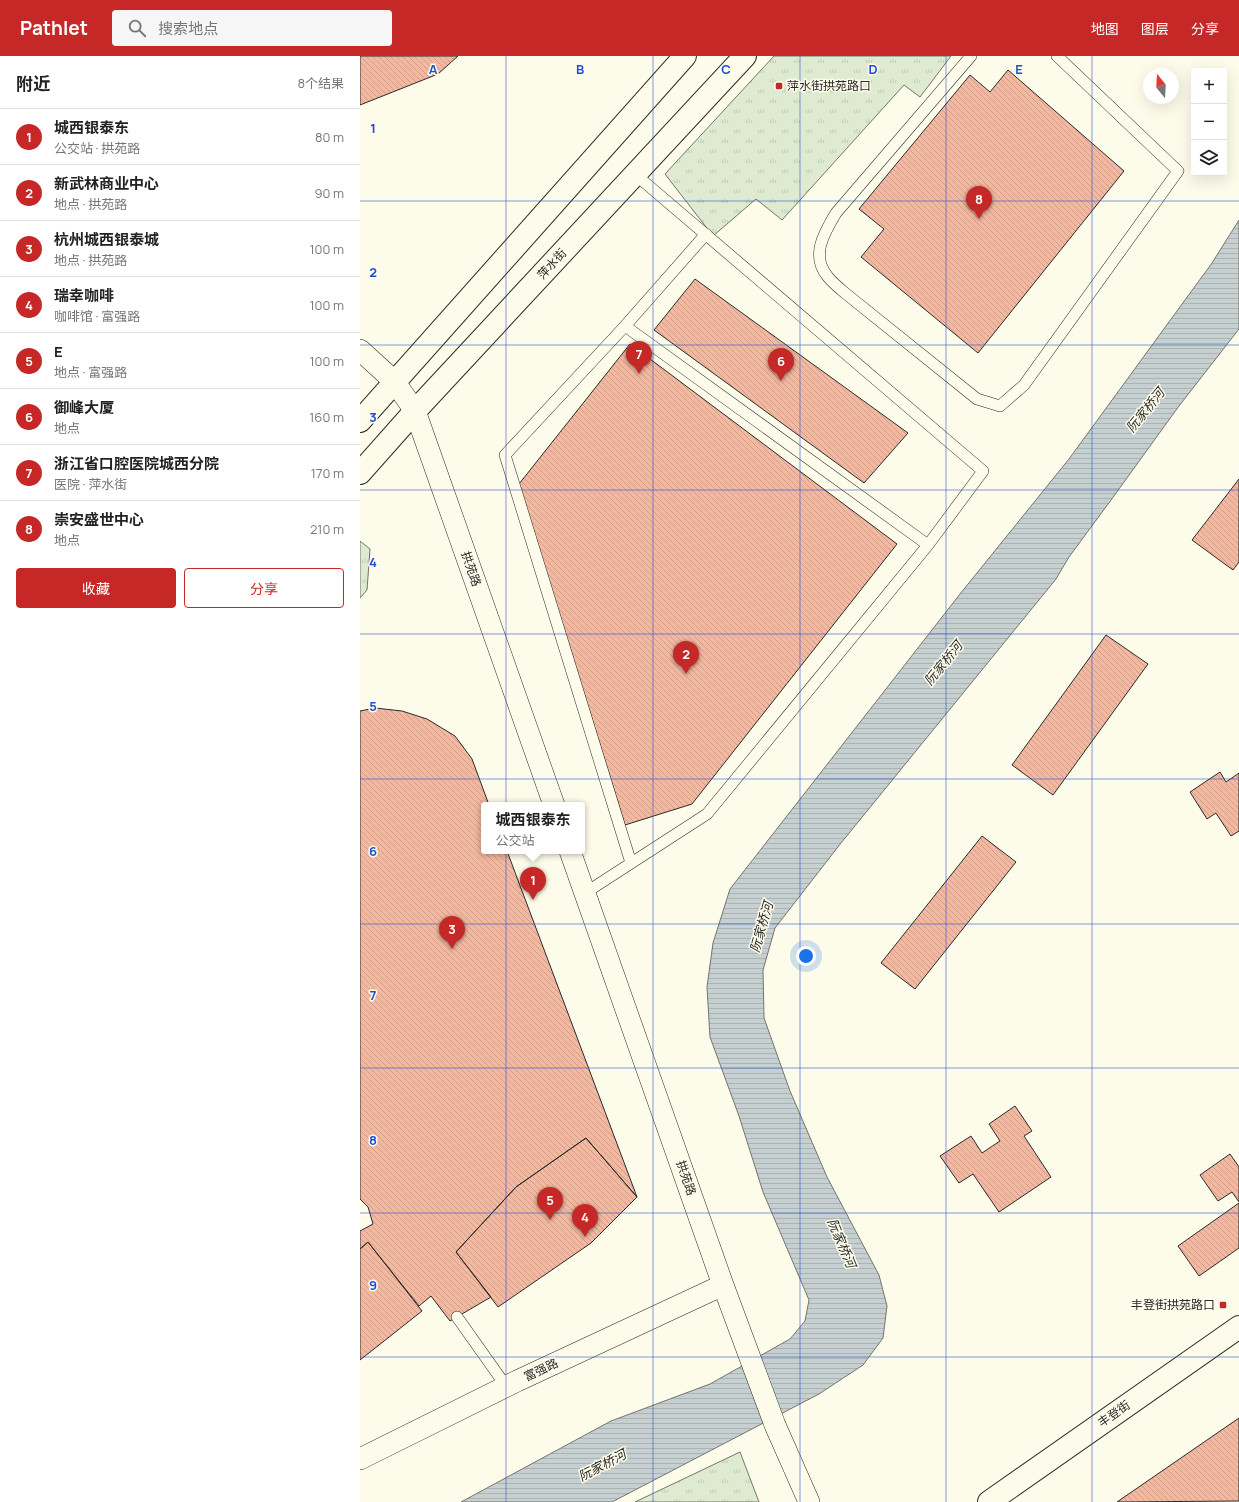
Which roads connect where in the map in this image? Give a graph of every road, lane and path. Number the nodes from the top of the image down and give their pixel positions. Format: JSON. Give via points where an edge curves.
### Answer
{"nodes":[{"id":1,"x":685,"y":56,"type":"edge"},
{"id":2,"x":745,"y":56,"type":"edge"},
{"id":3,"x":971,"y":56,"type":"edge"},
{"id":4,"x":1057,"y":56,"type":"edge"},
{"id":5,"x":636,"y":175,"type":"dead end"},
{"id":6,"x":706,"y":234,"type":"junction"},
{"id":7,"x":625,"y":326,"type":"junction"},
{"id":8,"x":360,"y":350,"type":"edge"},
{"id":9,"x":394,"y":381,"type":"junction"},
{"id":10,"x":415,"y":411,"type":"junction"},
{"id":11,"x":360,"y":421,"type":"edge"},
{"id":12,"x":360,"y":473,"type":"edge"},
{"id":13,"x":928,"y":545,"type":"junction"},
{"id":14,"x":553,"y":802,"type":"edge"},
{"id":15,"x":571,"y":854,"type":"edge"},
{"id":16,"x":631,"y":863,"type":"junction"},
{"id":17,"x":585,"y":893,"type":"junction"},
{"id":18,"x":724,"y":1286,"type":"junction"},
{"id":19,"x":457,"y":1317,"type":"dead end"},
{"id":20,"x":1239,"y":1327,"type":"edge"},
{"id":21,"x":506,"y":1386,"type":"junction"},
{"id":22,"x":360,"y":1459,"type":"edge"},
{"id":23,"x":809,"y":1502,"type":"edge"},
{"id":24,"x":989,"y":1502,"type":"edge"}],
"edges":[{"from":1,"to":9,"type":"main road"},
{"from":2,"to":10,"type":"main road","name":"萍水街"},
{"from":3,"to":4,"type":"lane","via":[[836,213],[822,237],[819,260],[827,277],[856,302],[977,399],[1000,406],[1024,386],[1178,171]]},
{"from":5,"to":6,"type":"lane"},
{"from":6,"to":7,"type":"lane"},
{"from":6,"to":13,"type":"lane","via":[[983,471]]},
{"from":7,"to":13,"type":"lane"},
{"from":7,"to":16,"type":"lane","via":[[505,455]]},
{"from":8,"to":9,"type":"street","name":"拱苑路"},
{"from":9,"to":10,"type":"street","name":"拱苑路"},
{"from":9,"to":11,"type":"main road"},
{"from":10,"to":12,"type":"main road","name":"萍水街"},
{"from":10,"to":14,"type":"street","name":"拱苑路"},
{"from":13,"to":16,"type":"lane","via":[[707,814]]},
{"from":15,"to":17,"type":"street","name":"拱苑路"},
{"from":16,"to":17,"type":"lane"},
{"from":17,"to":18,"type":"street","name":"拱苑路"},
{"from":18,"to":21,"type":"street","name":"富强路"},
{"from":18,"to":23,"type":"street","name":"拱苑路","via":[[775,1425]]},
{"from":19,"to":21,"type":"lane"},
{"from":20,"to":24,"type":"main road","name":"丰登街"},
{"from":21,"to":22,"type":"street","name":"富强路"}]}
